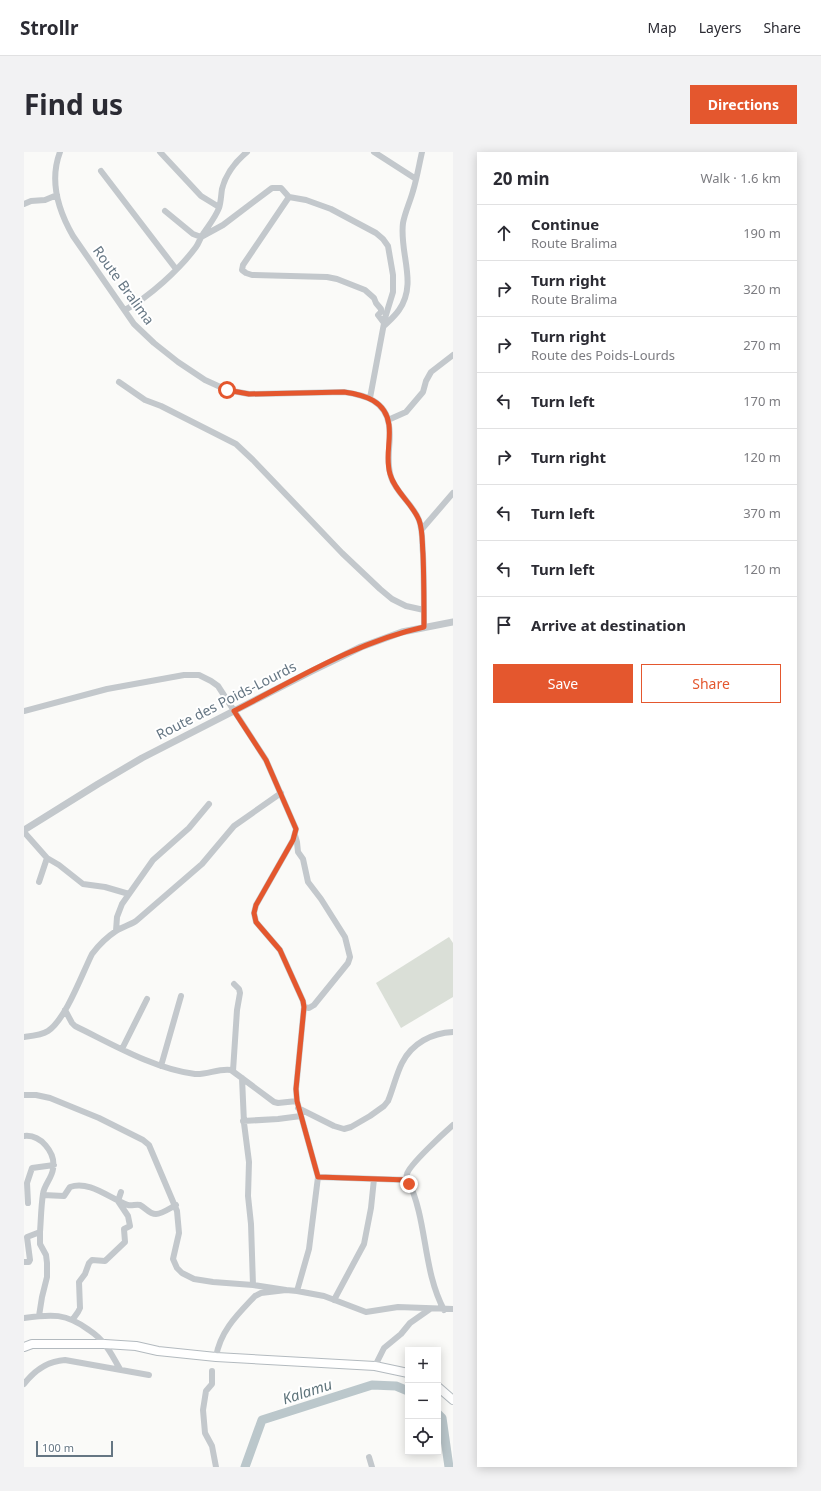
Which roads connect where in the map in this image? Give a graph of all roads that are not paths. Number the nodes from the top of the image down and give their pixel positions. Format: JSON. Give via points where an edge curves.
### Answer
{"nodes":[{"id":1,"x":60,"y":152,"type":"edge"},
{"id":2,"x":160,"y":152,"type":"edge"},
{"id":3,"x":247,"y":152,"type":"edge"},
{"id":4,"x":374,"y":152,"type":"edge"},
{"id":5,"x":422,"y":152,"type":"edge"},
{"id":6,"x":101,"y":171,"type":"dead end"},
{"id":7,"x":416,"y":179,"type":"junction"},
{"id":8,"x":57,"y":196,"type":"junction"},
{"id":9,"x":289,"y":197,"type":"junction"},
{"id":10,"x":24,"y":204,"type":"edge"},
{"id":11,"x":219,"y":207,"type":"junction"},
{"id":12,"x":165,"y":211,"type":"dead end"},
{"id":13,"x":201,"y":237,"type":"junction"},
{"id":14,"x":176,"y":269,"type":"junction"},
{"id":15,"x":124,"y":310,"type":"junction"},
{"id":16,"x":384,"y":325,"type":"junction"},
{"id":17,"x":453,"y":355,"type":"edge"},
{"id":18,"x":119,"y":382,"type":"dead end"},
{"id":19,"x":370,"y":398,"type":"junction"},
{"id":20,"x":388,"y":420,"type":"junction"},
{"id":21,"x":453,"y":493,"type":"edge"},
{"id":22,"x":422,"y":530,"type":"junction"},
{"id":23,"x":424,"y":610,"type":"junction"},
{"id":24,"x":453,"y":622,"type":"edge"},
{"id":25,"x":424,"y":627,"type":"junction"},
{"id":26,"x":24,"y":711,"type":"edge"},
{"id":27,"x":234,"y":711,"type":"junction"},
{"id":28,"x":280,"y":794,"type":"junction"},
{"id":29,"x":209,"y":804,"type":"dead end"},
{"id":30,"x":24,"y":831,"type":"edge"},
{"id":31,"x":295,"y":835,"type":"junction"},
{"id":32,"x":47,"y":858,"type":"junction"},
{"id":33,"x":39,"y":882,"type":"dead end"},
{"id":34,"x":129,"y":894,"type":"junction"},
{"id":35,"x":116,"y":931,"type":"junction"},
{"id":36,"x":234,"y":984,"type":"dead end"},
{"id":37,"x":181,"y":996,"type":"dead end"},
{"id":38,"x":147,"y":999,"type":"dead end"},
{"id":39,"x":304,"y":1007,"type":"junction"},
{"id":40,"x":65,"y":1010,"type":"junction"},
{"id":41,"x":453,"y":1032,"type":"edge"},
{"id":42,"x":24,"y":1037,"type":"edge"},
{"id":43,"x":122,"y":1049,"type":"junction"},
{"id":44,"x":161,"y":1066,"type":"junction"},
{"id":45,"x":234,"y":1071,"type":"junction"},
{"id":46,"x":242,"y":1078,"type":"junction"},
{"id":47,"x":24,"y":1094,"type":"edge"},
{"id":48,"x":297,"y":1101,"type":"junction"},
{"id":49,"x":298,"y":1108,"type":"junction"},
{"id":50,"x":300,"y":1116,"type":"junction"},
{"id":51,"x":244,"y":1121,"type":"junction"},
{"id":52,"x":453,"y":1125,"type":"edge"},
{"id":53,"x":24,"y":1136,"type":"edge"},
{"id":54,"x":54,"y":1165,"type":"junction"},
{"id":55,"x":318,"y":1177,"type":"junction"},
{"id":56,"x":374,"y":1179,"type":"junction"},
{"id":57,"x":408,"y":1180,"type":"junction"},
{"id":58,"x":121,"y":1192,"type":"dead end"},
{"id":59,"x":43,"y":1195,"type":"junction"},
{"id":60,"x":118,"y":1201,"type":"junction"},
{"id":61,"x":28,"y":1203,"type":"dead end"},
{"id":62,"x":176,"y":1205,"type":"junction"},
{"id":63,"x":40,"y":1232,"type":"junction"},
{"id":64,"x":24,"y":1262,"type":"edge"},
{"id":65,"x":253,"y":1285,"type":"junction"},
{"id":66,"x":286,"y":1290,"type":"junction"},
{"id":67,"x":298,"y":1291,"type":"junction"},
{"id":68,"x":334,"y":1300,"type":"junction"},
{"id":69,"x":430,"y":1309,"type":"junction"},
{"id":70,"x":453,"y":1309,"type":"edge"},
{"id":71,"x":444,"y":1310,"type":"junction"},
{"id":72,"x":39,"y":1316,"type":"junction"},
{"id":73,"x":24,"y":1318,"type":"edge"},
{"id":74,"x":73,"y":1319,"type":"junction"},
{"id":75,"x":105,"y":1344,"type":"junction"},
{"id":76,"x":24,"y":1347,"type":"edge"},
{"id":77,"x":216,"y":1356,"type":"junction"},
{"id":78,"x":375,"y":1366,"type":"junction"},
{"id":79,"x":120,"y":1369,"type":"junction"},
{"id":80,"x":212,"y":1371,"type":"dead end"},
{"id":81,"x":405,"y":1372,"type":"edge"},
{"id":82,"x":149,"y":1375,"type":"dead end"},
{"id":83,"x":24,"y":1384,"type":"edge"},
{"id":84,"x":441,"y":1390,"type":"edge"},
{"id":85,"x":453,"y":1400,"type":"edge"},
{"id":86,"x":370,"y":1457,"type":"dead end"},
{"id":87,"x":216,"y":1467,"type":"edge"},
{"id":88,"x":372,"y":1467,"type":"edge"}],
"edges":[{"from":1,"to":8,"type":"street","name":"Route Bralima","via":[[55,170]]},
{"from":2,"to":11,"type":"street","via":[[201,196]]},
{"from":3,"to":11,"type":"street","via":[[228,173]]},
{"from":4,"to":7,"type":"street"},
{"from":5,"to":7,"type":"street"},
{"from":6,"to":14,"type":"street"},
{"from":7,"to":16,"type":"street","via":[[403,226],[408,286],[399,310]]},
{"from":8,"to":10,"type":"street"},
{"from":8,"to":15,"type":"street","name":"Route Bralima","via":[[60,212],[73,236]]},
{"from":9,"to":13,"type":"street","via":[[281,188],[272,188],[223,225]]},
{"from":9,"to":16,"type":"street","via":[[331,209],[383,239],[388,246],[393,275],[393,292]]},
{"from":9,"to":16,"type":"street","via":[[242,270],[252,275],[332,278],[361,288],[372,296],[380,307],[378,316]]},
{"from":11,"to":13,"type":"street"},
{"from":12,"to":13,"type":"street","via":[[193,234]]},
{"from":13,"to":14,"type":"street","via":[[197,247]]},
{"from":14,"to":15,"type":"street","via":[[144,298]]},
{"from":15,"to":19,"type":"street","name":"Route Bralima","via":[[134,324],[178,362],[205,380],[227,390],[249,394],[344,392]]},
{"from":16,"to":19,"type":"street"},
{"from":17,"to":20,"type":"street","via":[[431,372],[422,394],[406,412]]},
{"from":18,"to":23,"type":"street","via":[[145,400],[236,444],[380,589],[406,606]]},
{"from":19,"to":20,"type":"street","via":[[379,405]]},
{"from":20,"to":22,"type":"street","via":[[387,459],[392,479],[415,513]]},
{"from":21,"to":22,"type":"street"},
{"from":22,"to":23,"type":"street"},
{"from":23,"to":25,"type":"street"},
{"from":24,"to":25,"type":"street","name":"Route des Poids-Lourds"},
{"from":25,"to":27,"type":"street","name":"Route des Poids-Lourds","via":[[361,647]]},
{"from":26,"to":27,"type":"street","via":[[107,689],[191,674],[215,683]]},
{"from":27,"to":28,"type":"street","via":[[260,750]]},
{"from":27,"to":30,"type":"street","name":"Route des Poids-Lourds","via":[[130,766]]},
{"from":28,"to":31,"type":"street","via":[[296,829]]},
{"from":28,"to":35,"type":"street","via":[[234,826],[202,864],[148,911],[129,926]]},
{"from":29,"to":34,"type":"street","via":[[189,828],[153,860]]},
{"from":30,"to":32,"type":"street"},
{"from":31,"to":39,"type":"street","via":[[254,913],[256,922],[280,950]]},
{"from":31,"to":39,"type":"street","via":[[308,882],[345,937],[350,957],[314,1005]]},
{"from":32,"to":33,"type":"street"},
{"from":32,"to":34,"type":"street","via":[[83,884],[105,886]]},
{"from":34,"to":35,"type":"street","via":[[119,911]]},
{"from":35,"to":40,"type":"street","via":[[92,954]]},
{"from":36,"to":45,"type":"street","via":[[240,992]]},
{"from":37,"to":44,"type":"street"},
{"from":38,"to":43,"type":"street"},
{"from":39,"to":48,"type":"street"},
{"from":40,"to":42,"type":"street","via":[[48,1031]]},
{"from":40,"to":43,"type":"street","via":[[75,1026]]},
{"from":41,"to":49,"type":"street","via":[[437,1034],[414,1046],[402,1062],[388,1101],[351,1127],[340,1128]]},
{"from":43,"to":44,"type":"street"},
{"from":44,"to":45,"type":"street","via":[[194,1074]]},
{"from":45,"to":46,"type":"street"},
{"from":46,"to":48,"type":"street","via":[[274,1102]]},
{"from":46,"to":51,"type":"street"},
{"from":47,"to":62,"type":"street","via":[[50,1098],[99,1118],[146,1142]]},
{"from":48,"to":49,"type":"street"},
{"from":49,"to":50,"type":"street"},
{"from":50,"to":51,"type":"street"},
{"from":50,"to":55,"type":"street"},
{"from":51,"to":65,"type":"street","via":[[249,1162],[248,1196]]},
{"from":52,"to":57,"type":"street","via":[[409,1170]]},
{"from":53,"to":54,"type":"street","via":[[32,1136],[42,1142],[50,1151]]},
{"from":54,"to":59,"type":"street"},
{"from":54,"to":61,"type":"street","via":[[32,1168],[28,1183]]},
{"from":55,"to":56,"type":"street"},
{"from":55,"to":67,"type":"street","via":[[309,1249]]},
{"from":56,"to":57,"type":"street"},
{"from":56,"to":68,"type":"street","via":[[364,1244]]},
{"from":57,"to":71,"type":"street","via":[[420,1214],[434,1290]]},
{"from":58,"to":60,"type":"street"},
{"from":59,"to":60,"type":"street","via":[[64,1196],[70,1187],[77,1185],[93,1188]]},
{"from":59,"to":63,"type":"street"},
{"from":60,"to":62,"type":"street","via":[[139,1205],[155,1214]]},
{"from":60,"to":74,"type":"street","via":[[127,1213],[130,1226],[124,1230],[125,1242],[105,1261],[90,1261],[79,1282],[80,1308]]},
{"from":62,"to":65,"type":"street","via":[[179,1233],[173,1259],[178,1268],[194,1279]]},
{"from":63,"to":64,"type":"street","via":[[27,1237],[30,1260]]},
{"from":63,"to":72,"type":"street","via":[[40,1244],[47,1257],[47,1263]]},
{"from":65,"to":66,"type":"street"},
{"from":66,"to":67,"type":"street"},
{"from":66,"to":77,"type":"street","via":[[255,1296],[223,1333]]},
{"from":67,"to":68,"type":"street"},
{"from":68,"to":69,"type":"street","via":[[366,1312],[398,1307]]},
{"from":69,"to":71,"type":"street"},
{"from":69,"to":78,"type":"street","via":[[410,1323],[384,1348]]},
{"from":70,"to":71,"type":"street"},
{"from":72,"to":73,"type":"street"},
{"from":72,"to":74,"type":"street"},
{"from":74,"to":75,"type":"street"},
{"from":75,"to":76,"type":"main road","via":[[32,1344]]},
{"from":75,"to":77,"type":"main road"},
{"from":75,"to":79,"type":"street"},
{"from":77,"to":78,"type":"main road"},
{"from":78,"to":81,"type":"main road"},
{"from":79,"to":82,"type":"street"},
{"from":79,"to":83,"type":"street","via":[[59,1360],[43,1367]]},
{"from":80,"to":87,"type":"street","via":[[212,1384],[206,1391],[203,1410],[205,1434],[212,1446]]},
{"from":84,"to":85,"type":"main road"},
{"from":86,"to":88,"type":"street"}]}
